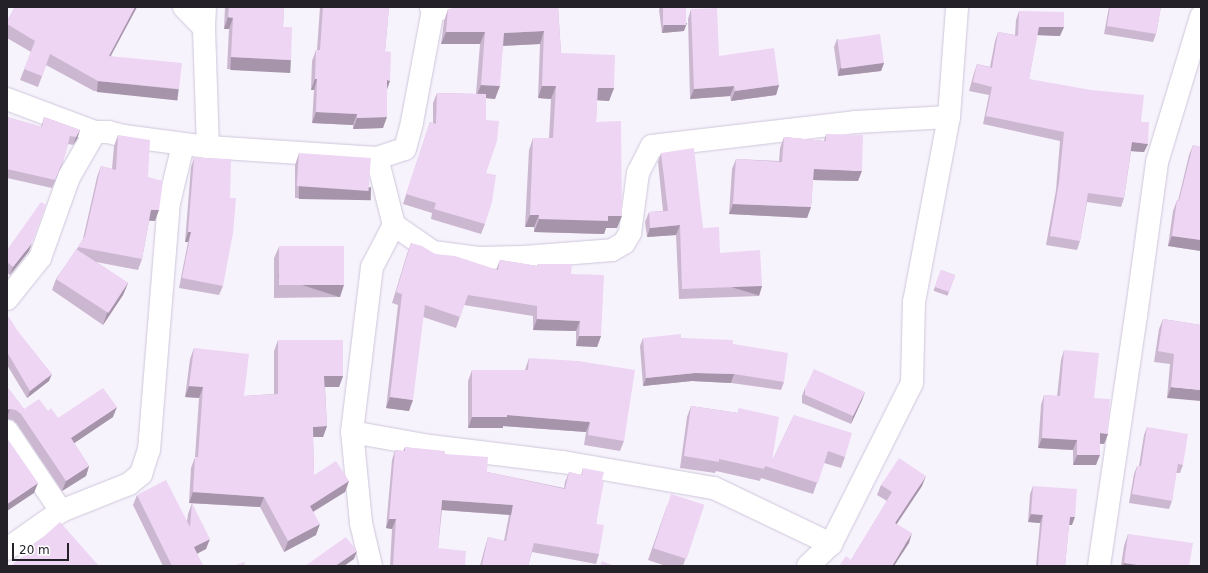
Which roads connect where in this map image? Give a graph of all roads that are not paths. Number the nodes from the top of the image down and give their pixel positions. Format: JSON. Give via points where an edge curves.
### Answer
{"nodes":[{"id":1,"x":184,"y":7,"type":"edge"},
{"id":2,"x":957,"y":7,"type":"edge"},
{"id":3,"x":439,"y":8,"type":"edge"},
{"id":4,"x":1201,"y":17,"type":"edge"},
{"id":5,"x":204,"y":18,"type":"edge"},
{"id":6,"x":7,"y":99,"type":"edge"},
{"id":7,"x":950,"y":117,"type":"junction"},
{"id":8,"x":95,"y":132,"type":"junction"},
{"id":9,"x":183,"y":145,"type":"junction"},
{"id":10,"x":208,"y":147,"type":"junction"},
{"id":11,"x":377,"y":158,"type":"junction"},
{"id":12,"x":394,"y":225,"type":"junction"},
{"id":13,"x":7,"y":299,"type":"edge"},
{"id":14,"x":7,"y":431,"type":"edge"},
{"id":15,"x":352,"y":432,"type":"junction"},
{"id":16,"x":62,"y":511,"type":"junction"},
{"id":17,"x":831,"y":544,"type":"junction"},
{"id":18,"x":7,"y":549,"type":"edge"},
{"id":19,"x":371,"y":566,"type":"edge"},
{"id":20,"x":808,"y":566,"type":"edge"},
{"id":21,"x":1099,"y":566,"type":"edge"}],
"edges":[{"from":1,"to":5,"type":"street"},
{"from":2,"to":7,"type":"street"},
{"from":3,"to":11,"type":"street","via":[[405,149]]},
{"from":4,"to":21,"type":"street","via":[[1157,162]]},
{"from":5,"to":10,"type":"street"},
{"from":6,"to":8,"type":"street"},
{"from":7,"to":12,"type":"street","via":[[855,122],[652,146],[638,173],[630,233],[624,243],[612,250],[479,258],[432,252]]},
{"from":7,"to":17,"type":"street","via":[[914,302],[912,383]]},
{"from":8,"to":9,"type":"street"},
{"from":8,"to":13,"type":"street","via":[[69,177],[40,258]]},
{"from":9,"to":10,"type":"street"},
{"from":9,"to":16,"type":"street","via":[[169,203],[146,463],[141,474],[129,484]]},
{"from":10,"to":11,"type":"street"},
{"from":11,"to":12,"type":"street"},
{"from":12,"to":15,"type":"street","via":[[372,267]]},
{"from":14,"to":16,"type":"street"},
{"from":15,"to":17,"type":"street","via":[[430,446],[563,462],[714,488]]},
{"from":15,"to":19,"type":"street","via":[[361,523]]},
{"from":16,"to":18,"type":"street"},
{"from":17,"to":20,"type":"street"}]}
